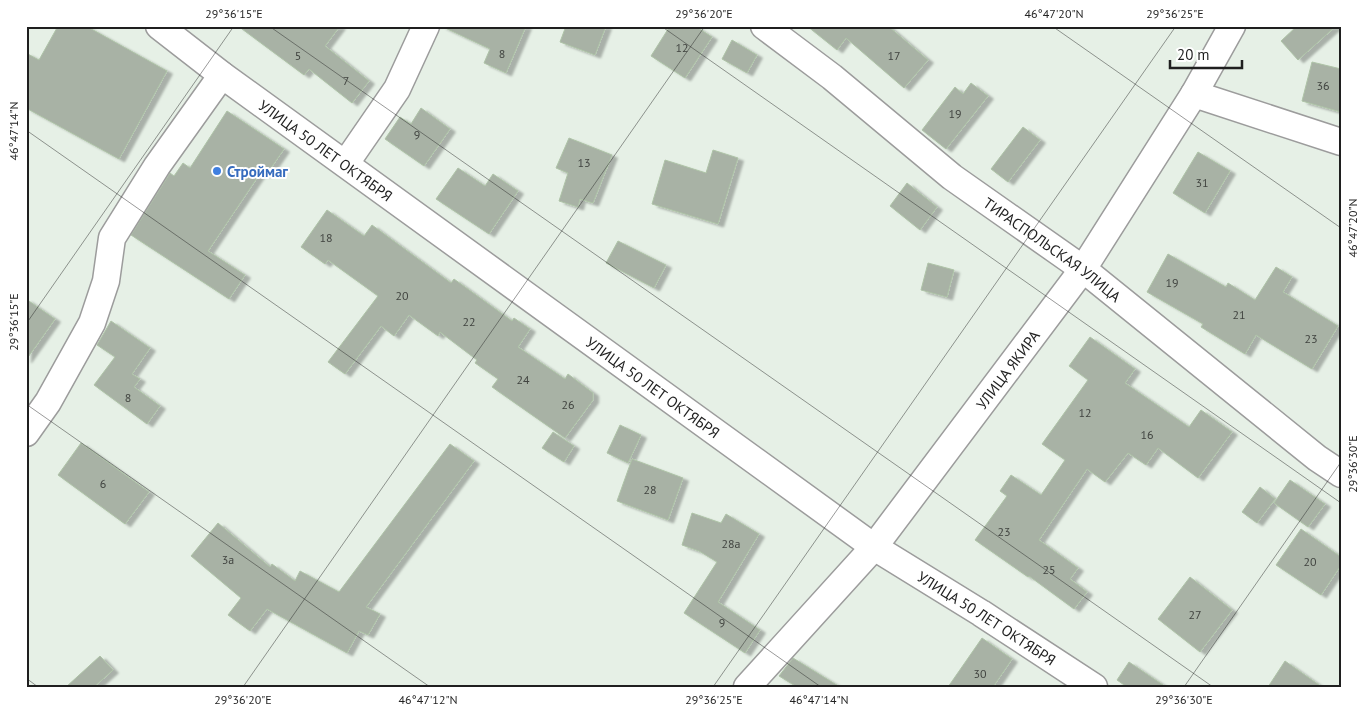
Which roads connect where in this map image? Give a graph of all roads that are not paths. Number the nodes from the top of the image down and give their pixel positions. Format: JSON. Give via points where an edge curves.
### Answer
{"nodes":[{"id":1,"x":159,"y":26,"type":"edge"},
{"id":2,"x":426,"y":26,"type":"edge"},
{"id":3,"x":764,"y":26,"type":"edge"},
{"id":4,"x":1232,"y":26,"type":"edge"},
{"id":5,"x":222,"y":74,"type":"junction"},
{"id":6,"x":1194,"y":94,"type":"junction"},
{"id":7,"x":1341,"y":142,"type":"edge"},
{"id":8,"x":346,"y":163,"type":"junction"},
{"id":9,"x":1083,"y":269,"type":"junction"},
{"id":10,"x":26,"y":433,"type":"edge"},
{"id":11,"x":1341,"y":474,"type":"edge"},
{"id":12,"x":874,"y":547,"type":"junction"},
{"id":13,"x":747,"y":687,"type":"edge"},
{"id":14,"x":1094,"y":687,"type":"edge"}],
"edges":[{"from":1,"to":5,"type":"street","name":"УЛИЦА 50 ЛЕТ ОКТЯБРЯ"},
{"from":2,"to":8,"type":"street","via":[[396,89]]},
{"from":3,"to":9,"type":"street","name":"ТИРАСПОЛЬСКАЯ УЛИЦА","via":[[832,77],[952,177]]},
{"from":4,"to":6,"type":"street","name":"УЛИЦА ЯКИРА"},
{"from":5,"to":8,"type":"street","name":"УЛИЦА 50 ЛЕТ ОКТЯБРЯ"},
{"from":5,"to":10,"type":"street","via":[[157,166],[112,238],[106,280],[92,323],[48,402]]},
{"from":6,"to":7,"type":"street"},
{"from":6,"to":9,"type":"street","name":"УЛИЦА ЯКИРА"},
{"from":8,"to":12,"type":"street","name":"УЛИЦА 50 ЛЕТ ОКТЯБРЯ"},
{"from":9,"to":11,"type":"street","name":"ТИРАСПОЛЬСКАЯ УЛИЦА"},
{"from":9,"to":12,"type":"street","name":"УЛИЦА ЯКИРА"},
{"from":12,"to":13,"type":"street","name":"УЛИЦА ЯКИРА"},
{"from":12,"to":14,"type":"street","name":"УЛИЦА 50 ЛЕТ ОКТЯБРЯ"}]}
